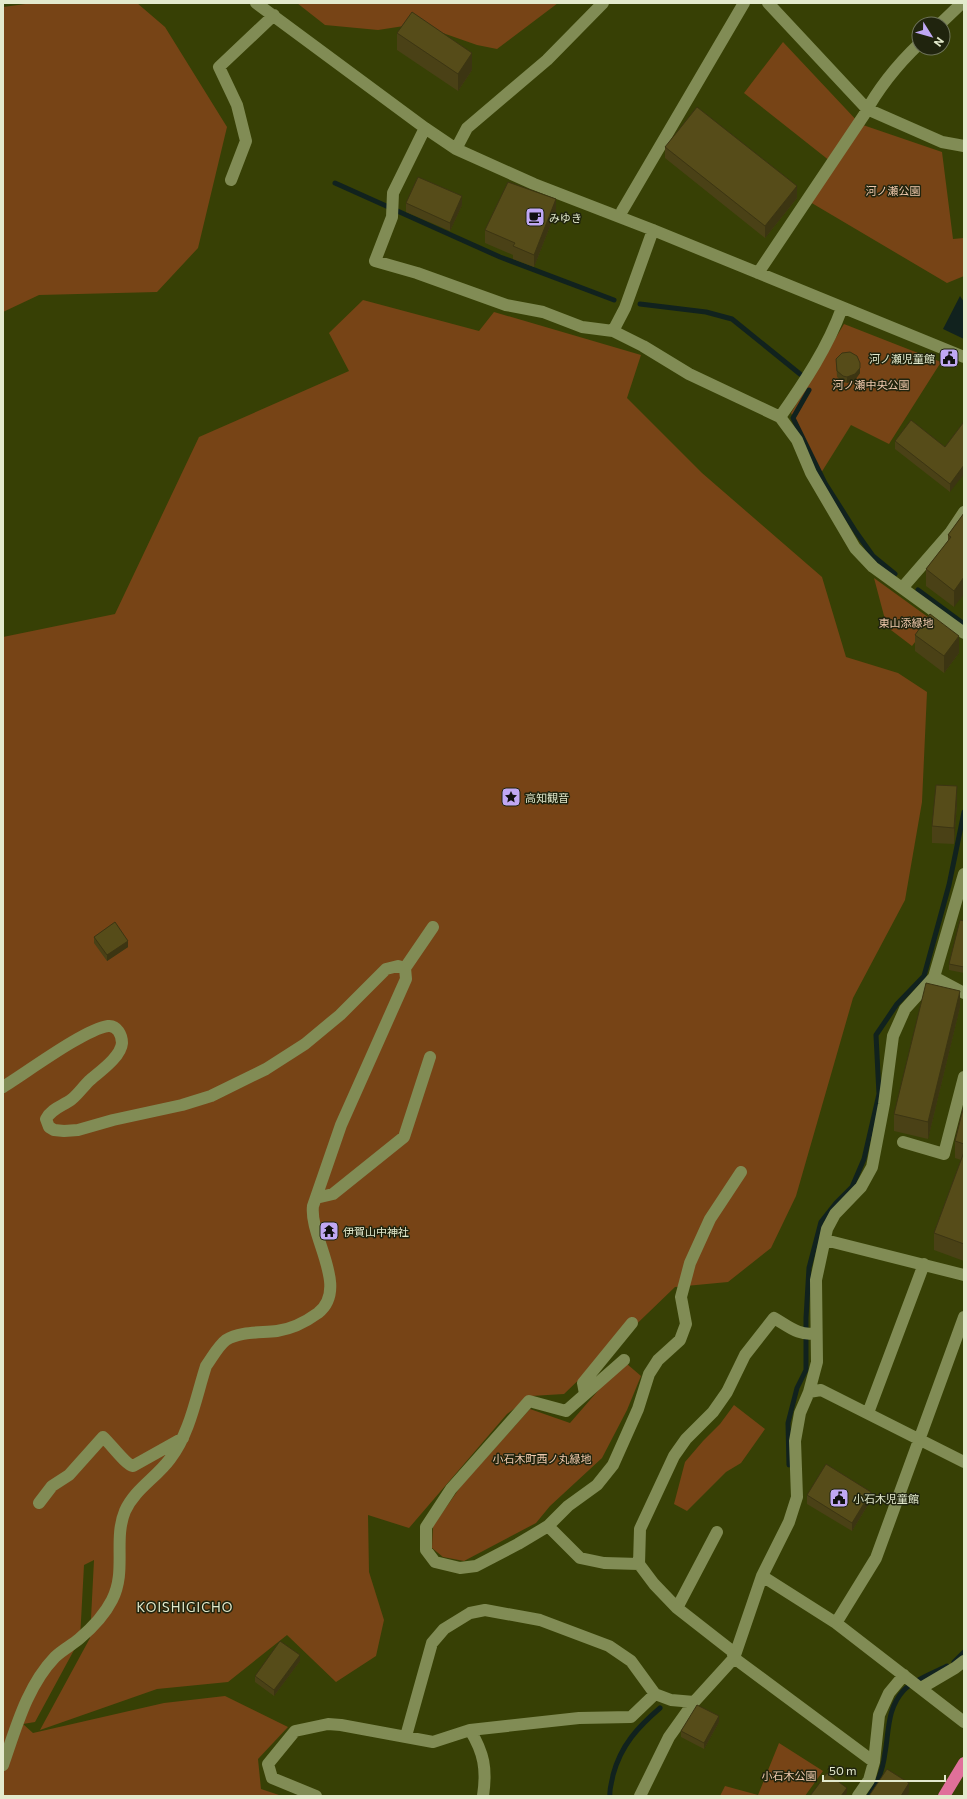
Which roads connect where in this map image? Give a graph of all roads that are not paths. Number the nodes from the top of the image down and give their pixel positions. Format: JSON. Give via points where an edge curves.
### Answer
{"nodes":[{"id":1,"x":256,"y":3,"type":"edge"},
{"id":2,"x":603,"y":3,"type":"edge"},
{"id":3,"x":744,"y":3,"type":"edge"},
{"id":4,"x":768,"y":3,"type":"edge"},
{"id":5,"x":962,"y":3,"type":"edge"},
{"id":6,"x":274,"y":16,"type":"junction"},
{"id":7,"x":948,"y":16,"type":"edge"},
{"id":8,"x":911,"y":52,"type":"edge"},
{"id":9,"x":867,"y":109,"type":"junction"},
{"id":10,"x":425,"y":128,"type":"junction"},
{"id":11,"x":964,"y":146,"type":"edge"},
{"id":12,"x":456,"y":149,"type":"junction"},
{"id":13,"x":231,"y":180,"type":"dead end"},
{"id":14,"x":622,"y":211,"type":"dead end"},
{"id":15,"x":653,"y":230,"type":"junction"},
{"id":16,"x":758,"y":273,"type":"junction"},
{"id":17,"x":842,"y":308,"type":"junction"},
{"id":18,"x":613,"y":331,"type":"junction"},
{"id":19,"x":964,"y":357,"type":"edge"},
{"id":20,"x":780,"y":417,"type":"junction"},
{"id":21,"x":964,"y":512,"type":"edge"},
{"id":22,"x":903,"y":587,"type":"junction"},
{"id":23,"x":964,"y":633,"type":"edge"},
{"id":24,"x":964,"y":874,"type":"edge"},
{"id":25,"x":433,"y":927,"type":"dead end"},
{"id":26,"x":405,"y":968,"type":"junction"},
{"id":27,"x":934,"y":977,"type":"junction"},
{"id":28,"x":964,"y":993,"type":"edge"},
{"id":29,"x":430,"y":1057,"type":"dead end"},
{"id":30,"x":964,"y":1077,"type":"edge"},
{"id":31,"x":3,"y":1087,"type":"edge"},
{"id":32,"x":903,"y":1142,"type":"dead end"},
{"id":33,"x":741,"y":1172,"type":"dead end"},
{"id":34,"x":316,"y":1198,"type":"junction"},
{"id":35,"x":825,"y":1240,"type":"junction"},
{"id":36,"x":924,"y":1264,"type":"junction"},
{"id":37,"x":964,"y":1275,"type":"edge"},
{"id":38,"x":964,"y":1317,"type":"edge"},
{"id":39,"x":632,"y":1323,"type":"dead end"},
{"id":40,"x":809,"y":1334,"type":"junction"},
{"id":41,"x":624,"y":1360,"type":"dead end"},
{"id":42,"x":809,"y":1392,"type":"junction"},
{"id":43,"x":585,"y":1394,"type":"junction"},
{"id":44,"x":868,"y":1413,"type":"junction"},
{"id":45,"x":183,"y":1438,"type":"junction"},
{"id":46,"x":918,"y":1440,"type":"junction"},
{"id":47,"x":964,"y":1462,"type":"edge"},
{"id":48,"x":39,"y":1503,"type":"dead end"},
{"id":49,"x":548,"y":1526,"type":"junction"},
{"id":50,"x":717,"y":1532,"type":"dead end"},
{"id":51,"x":640,"y":1564,"type":"junction"},
{"id":52,"x":762,"y":1576,"type":"junction"},
{"id":53,"x":677,"y":1608,"type":"junction"},
{"id":54,"x":836,"y":1623,"type":"junction"},
{"id":55,"x":733,"y":1654,"type":"junction"},
{"id":56,"x":964,"y":1661,"type":"edge"},
{"id":57,"x":913,"y":1682,"type":"junction"},
{"id":58,"x":655,"y":1694,"type":"junction"},
{"id":59,"x":694,"y":1702,"type":"junction"},
{"id":60,"x":964,"y":1722,"type":"edge"},
{"id":61,"x":470,"y":1730,"type":"junction"},
{"id":62,"x":406,"y":1736,"type":"junction"},
{"id":63,"x":874,"y":1762,"type":"junction"},
{"id":64,"x":964,"y":1763,"type":"edge"},
{"id":65,"x":3,"y":1765,"type":"edge"},
{"id":66,"x":316,"y":1796,"type":"edge"},
{"id":67,"x":483,"y":1796,"type":"edge"},
{"id":68,"x":640,"y":1796,"type":"edge"},
{"id":69,"x":858,"y":1796,"type":"edge"},
{"id":70,"x":944,"y":1796,"type":"edge"}],
"edges":[{"from":1,"to":6,"type":"street"},
{"from":2,"to":12,"type":"street","via":[[547,60],[467,128]]},
{"from":3,"to":14,"type":"street"},
{"from":4,"to":9,"type":"street"},
{"from":5,"to":7,"type":"street"},
{"from":6,"to":10,"type":"street"},
{"from":6,"to":13,"type":"street","via":[[219,67],[237,105],[246,140]]},
{"from":8,"to":9,"type":"street","via":[[876,92]]},
{"from":9,"to":11,"type":"street","via":[[942,142]]},
{"from":9,"to":16,"type":"street"},
{"from":10,"to":12,"type":"street"},
{"from":10,"to":18,"type":"street","via":[[393,193],[392,217],[375,261],[506,305],[543,312],[582,327]]},
{"from":12,"to":15,"type":"street","via":[[534,184]]},
{"from":15,"to":16,"type":"street"},
{"from":15,"to":18,"type":"street","via":[[625,308]]},
{"from":16,"to":17,"type":"street"},
{"from":17,"to":19,"type":"street"},
{"from":17,"to":20,"type":"street","via":[[807,379]]},
{"from":18,"to":20,"type":"street","via":[[689,374]]},
{"from":20,"to":22,"type":"street","via":[[797,440],[811,474],[855,548],[873,567]]},
{"from":21,"to":22,"type":"street"},
{"from":22,"to":23,"type":"street"},
{"from":24,"to":27,"type":"street"},
{"from":25,"to":26,"type":"street"},
{"from":26,"to":31,"type":"street","via":[[386,968],[340,1015],[305,1044],[266,1069],[204,1099],[78,1130],[54,1130],[49,1127],[46,1118],[49,1112],[73,1098],[119,1050],[122,1044],[120,1033],[108,1026],[80,1038]]},
{"from":26,"to":34,"type":"street","via":[[406,979],[341,1125]]},
{"from":27,"to":28,"type":"street"},
{"from":27,"to":35,"type":"street","via":[[905,1009],[893,1036],[872,1167],[861,1187],[835,1214],[827,1229]]},
{"from":29,"to":34,"type":"street","via":[[404,1137],[333,1194]]},
{"from":30,"to":32,"type":"street","via":[[944,1154]]},
{"from":33,"to":49,"type":"street","via":[[710,1219],[690,1263],[681,1297],[686,1324],[680,1340],[658,1360],[649,1374],[638,1409],[614,1465],[597,1485],[568,1506]]},
{"from":34,"to":45,"type":"street","via":[[312,1213],[330,1282],[326,1305],[319,1312],[297,1324],[279,1330],[241,1334],[222,1344],[206,1366]]},
{"from":35,"to":36,"type":"street"},
{"from":35,"to":40,"type":"street","via":[[816,1280]]},
{"from":36,"to":37,"type":"street"},
{"from":36,"to":44,"type":"street"},
{"from":38,"to":46,"type":"street"},
{"from":39,"to":43,"type":"street","via":[[583,1383]]},
{"from":40,"to":42,"type":"street","via":[[817,1362]]},
{"from":40,"to":51,"type":"street","via":[[774,1318],[745,1355],[727,1392],[713,1412],[686,1439],[674,1456],[640,1529]]},
{"from":41,"to":43,"type":"street"},
{"from":42,"to":44,"type":"street","via":[[821,1390]]},
{"from":42,"to":52,"type":"street","via":[[800,1413],[795,1441],[797,1497],[789,1522]]},
{"from":43,"to":49,"type":"street","via":[[566,1411],[529,1401],[451,1489],[426,1527],[426,1550],[436,1562],[460,1568],[476,1566]]},
{"from":44,"to":46,"type":"street"},
{"from":45,"to":48,"type":"street","via":[[133,1466],[127,1463],[103,1437],[69,1475],[52,1486]]},
{"from":45,"to":65,"type":"street","via":[[161,1471],[137,1492],[125,1512],[120,1528],[120,1579],[112,1600],[95,1624],[57,1655],[42,1675],[27,1700]]},
{"from":46,"to":47,"type":"street"},
{"from":46,"to":54,"type":"street","via":[[876,1558]]},
{"from":49,"to":51,"type":"street","via":[[580,1558],[604,1563]]},
{"from":50,"to":53,"type":"street"},
{"from":51,"to":53,"type":"street","via":[[654,1584]]},
{"from":52,"to":54,"type":"street"},
{"from":52,"to":55,"type":"street"},
{"from":53,"to":55,"type":"street","via":[[721,1641]]},
{"from":54,"to":57,"type":"street"},
{"from":55,"to":59,"type":"street"},
{"from":55,"to":63,"type":"street"},
{"from":56,"to":57,"type":"street","via":[[955,1668]]},
{"from":57,"to":60,"type":"street"},
{"from":57,"to":63,"type":"street","via":[[889,1693],[879,1715]]},
{"from":58,"to":59,"type":"street","via":[[671,1700]]},
{"from":58,"to":61,"type":"street","via":[[631,1717],[579,1718]]},
{"from":58,"to":62,"type":"street","via":[[631,1662],[609,1646],[540,1620],[485,1610],[470,1613],[444,1629],[432,1643]]},
{"from":59,"to":68,"type":"street","via":[[669,1737]]},
{"from":61,"to":62,"type":"street","via":[[433,1742]]},
{"from":61,"to":67,"type":"street","via":[[479,1745],[486,1776]]},
{"from":62,"to":66,"type":"street","via":[[328,1724],[295,1732],[268,1764],[272,1778]]},
{"from":63,"to":69,"type":"street","via":[[870,1780]]},
{"from":64,"to":70,"type":"highway"}]}
